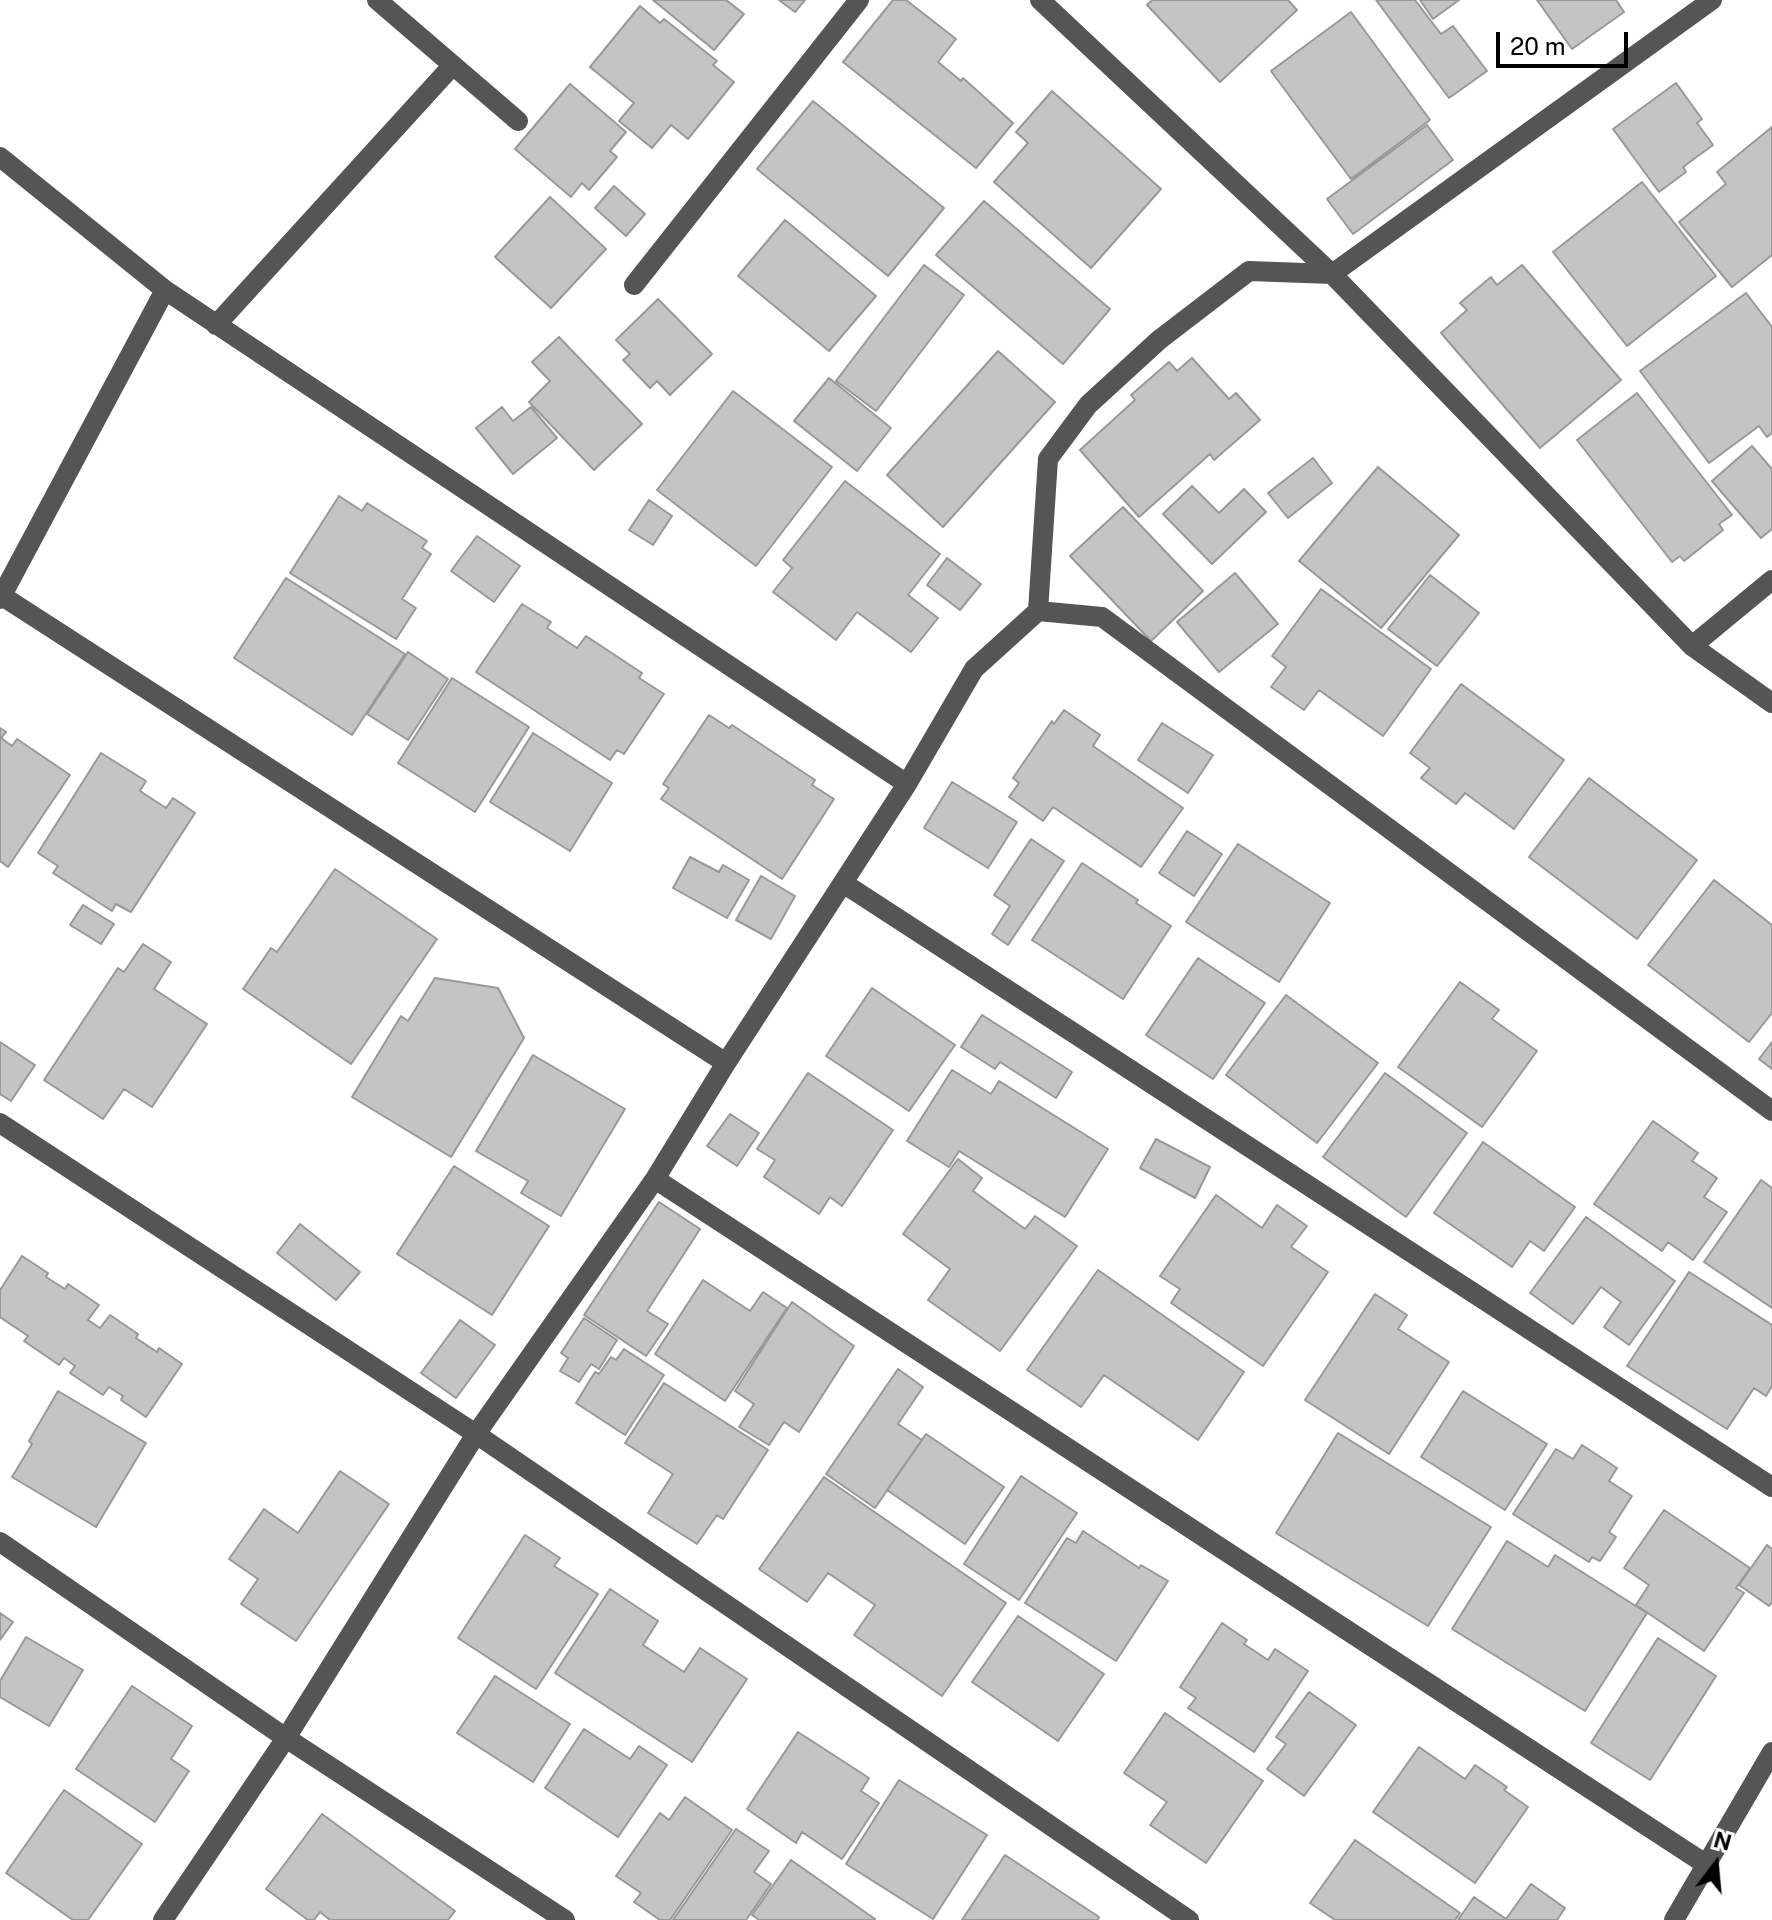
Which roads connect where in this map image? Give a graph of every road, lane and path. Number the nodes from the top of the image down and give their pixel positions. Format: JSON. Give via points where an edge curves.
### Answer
{"nodes":[{"id":1,"x":377,"y":0,"type":"edge"},
{"id":2,"x":859,"y":0,"type":"edge"},
{"id":3,"x":1040,"y":0,"type":"edge"},
{"id":4,"x":1712,"y":0,"type":"edge"},
{"id":5,"x":453,"y":65,"type":"junction"},
{"id":6,"x":518,"y":121,"type":"dead end"},
{"id":7,"x":0,"y":157,"type":"edge"},
{"id":8,"x":1332,"y":274,"type":"junction"},
{"id":9,"x":634,"y":285,"type":"dead end"},
{"id":10,"x":165,"y":290,"type":"junction"},
{"id":11,"x":216,"y":325,"type":"junction"},
{"id":12,"x":1772,"y":580,"type":"edge"},
{"id":13,"x":1,"y":598,"type":"edge"},
{"id":14,"x":1038,"y":611,"type":"junction"},
{"id":15,"x":1692,"y":646,"type":"junction"},
{"id":16,"x":1772,"y":703,"type":"edge"},
{"id":17,"x":907,"y":784,"type":"junction"},
{"id":18,"x":843,"y":883,"type":"junction"},
{"id":19,"x":726,"y":1063,"type":"junction"},
{"id":20,"x":1772,"y":1111,"type":"edge"},
{"id":21,"x":0,"y":1123,"type":"edge"},
{"id":22,"x":655,"y":1179,"type":"junction"},
{"id":23,"x":476,"y":1434,"type":"junction"},
{"id":24,"x":1772,"y":1487,"type":"edge"},
{"id":25,"x":0,"y":1542,"type":"edge"},
{"id":26,"x":286,"y":1738,"type":"junction"},
{"id":27,"x":1772,"y":1752,"type":"edge"},
{"id":28,"x":1707,"y":1865,"type":"junction"},
{"id":29,"x":163,"y":1920,"type":"edge"},
{"id":30,"x":565,"y":1920,"type":"edge"},
{"id":31,"x":1189,"y":1920,"type":"edge"},
{"id":32,"x":1674,"y":1920,"type":"edge"}],
"edges":[{"from":1,"to":5,"type":"street"},
{"from":2,"to":9,"type":"street"},
{"from":3,"to":8,"type":"street"},
{"from":4,"to":8,"type":"street"},
{"from":5,"to":6,"type":"street"},
{"from":5,"to":11,"type":"street"},
{"from":7,"to":10,"type":"street"},
{"from":8,"to":14,"type":"street","via":[[1249,271],[1159,340],[1088,405],[1048,459]]},
{"from":8,"to":15,"type":"street"},
{"from":10,"to":11,"type":"street"},
{"from":10,"to":13,"type":"street"},
{"from":11,"to":17,"type":"street"},
{"from":12,"to":15,"type":"street"},
{"from":13,"to":19,"type":"street"},
{"from":14,"to":17,"type":"street","via":[[974,669]]},
{"from":14,"to":20,"type":"street","via":[[1102,617]]},
{"from":15,"to":16,"type":"street"},
{"from":17,"to":18,"type":"street"},
{"from":18,"to":19,"type":"street"},
{"from":18,"to":24,"type":"street"},
{"from":19,"to":22,"type":"street"},
{"from":21,"to":23,"type":"street"},
{"from":22,"to":23,"type":"street"},
{"from":22,"to":28,"type":"street"},
{"from":23,"to":26,"type":"street"},
{"from":23,"to":31,"type":"street"},
{"from":25,"to":26,"type":"street"},
{"from":26,"to":29,"type":"street"},
{"from":26,"to":30,"type":"street"},
{"from":27,"to":28,"type":"street"},
{"from":28,"to":32,"type":"street"}]}
